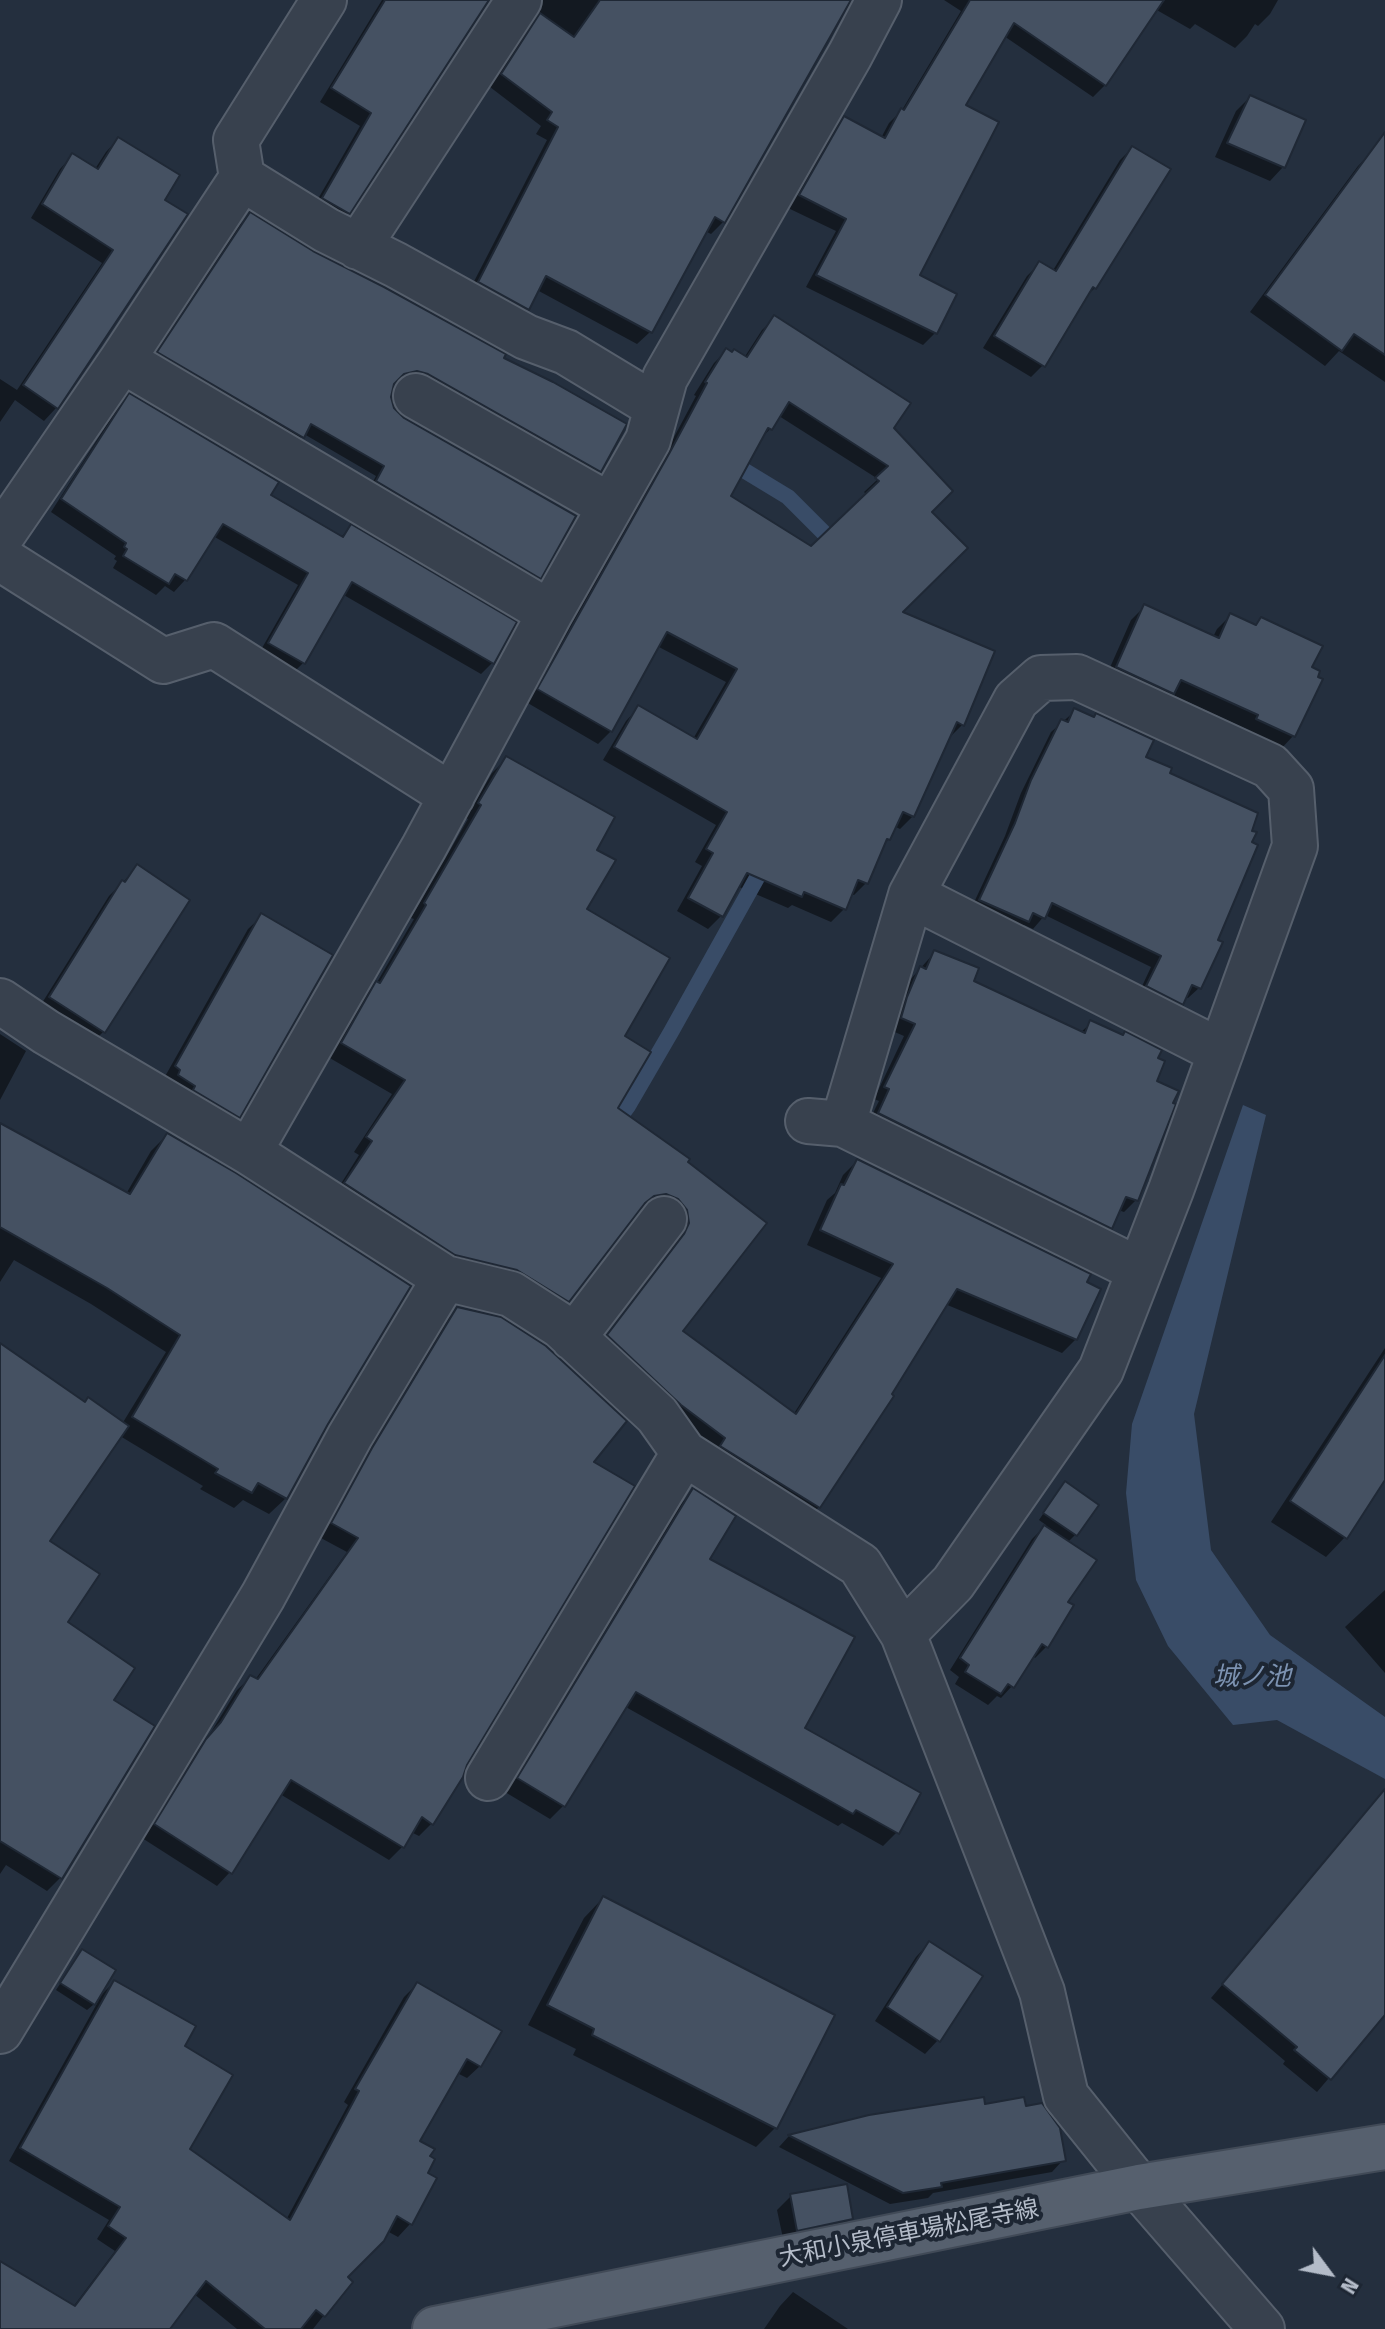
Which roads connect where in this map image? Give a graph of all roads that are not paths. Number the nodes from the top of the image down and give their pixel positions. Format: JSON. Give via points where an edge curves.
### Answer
{"nodes":[{"id":1,"x":324,"y":0,"type":"edge"},
{"id":2,"x":519,"y":0,"type":"edge"},
{"id":3,"x":879,"y":0,"type":"edge"},
{"id":4,"x":242,"y":178,"type":"junction"},
{"id":5,"x":358,"y":247,"type":"junction"},
{"id":6,"x":122,"y":360,"type":"junction"},
{"id":7,"x":416,"y":396,"type":"dead end"},
{"id":8,"x":657,"y":407,"type":"junction"},
{"id":9,"x":610,"y":506,"type":"junction"},
{"id":10,"x":0,"y":538,"type":"edge"},
{"id":11,"x":0,"y":558,"type":"edge"},
{"id":12,"x":550,"y":613,"type":"junction"},
{"id":13,"x":452,"y":796,"type":"junction"},
{"id":14,"x":911,"y":895,"type":"junction"},
{"id":15,"x":0,"y":1001,"type":"edge"},
{"id":16,"x":1221,"y":1052,"type":"junction"},
{"id":17,"x":249,"y":1152,"type":"junction"},
{"id":18,"x":664,"y":1219,"type":"dead end"},
{"id":19,"x":1139,"y":1270,"type":"junction"},
{"id":20,"x":445,"y":1278,"type":"junction"},
{"id":21,"x":573,"y":1338,"type":"junction"},
{"id":22,"x":684,"y":1453,"type":"junction"},
{"id":23,"x":903,"y":1634,"type":"junction"},
{"id":24,"x":488,"y":1778,"type":"dead end"},
{"id":25,"x":0,"y":2031,"type":"edge"},
{"id":26,"x":1385,"y":2147,"type":"edge"},
{"id":27,"x":1139,"y":2187,"type":"junction"},
{"id":28,"x":435,"y":2329,"type":"edge"},
{"id":29,"x":1262,"y":2329,"type":"edge"}],
"edges":[{"from":1,"to":4,"type":"street","via":[[236,140]]},
{"from":2,"to":5,"type":"street"},
{"from":3,"to":8,"type":"street","via":[[665,378]]},
{"from":4,"to":5,"type":"street"},
{"from":4,"to":6,"type":"street"},
{"from":5,"to":8,"type":"street","via":[[526,337],[566,352]]},
{"from":6,"to":10,"type":"street"},
{"from":6,"to":12,"type":"street"},
{"from":7,"to":9,"type":"street"},
{"from":8,"to":9,"type":"street","via":[[648,440]]},
{"from":9,"to":12,"type":"street"},
{"from":11,"to":13,"type":"street","via":[[163,661],[214,645]]},
{"from":12,"to":13,"type":"street"},
{"from":13,"to":17,"type":"street"},
{"from":14,"to":16,"type":"street"},
{"from":14,"to":16,"type":"street","via":[[1016,700],[1041,678],[1077,677],[1270,766],[1291,789],[1295,846]]},
{"from":14,"to":19,"type":"street","via":[[826,1123]]},
{"from":15,"to":17,"type":"street"},
{"from":16,"to":19,"type":"street"},
{"from":17,"to":20,"type":"street"},
{"from":18,"to":21,"type":"street"},
{"from":19,"to":23,"type":"street","via":[[1101,1370],[953,1583]]},
{"from":20,"to":21,"type":"street","via":[[511,1294]]},
{"from":20,"to":25,"type":"street","via":[[263,1596]]},
{"from":21,"to":22,"type":"street","via":[[657,1415]]},
{"from":22,"to":23,"type":"street","via":[[860,1565]]},
{"from":22,"to":24,"type":"street"},
{"from":23,"to":27,"type":"street","via":[[1042,1992],[1066,2096]]},
{"from":26,"to":27,"type":"main road","name":"大和小泉停車場松尾寺線"},
{"from":27,"to":28,"type":"main road","name":"大和小泉停車場松尾寺線"},
{"from":27,"to":29,"type":"street"}]}
